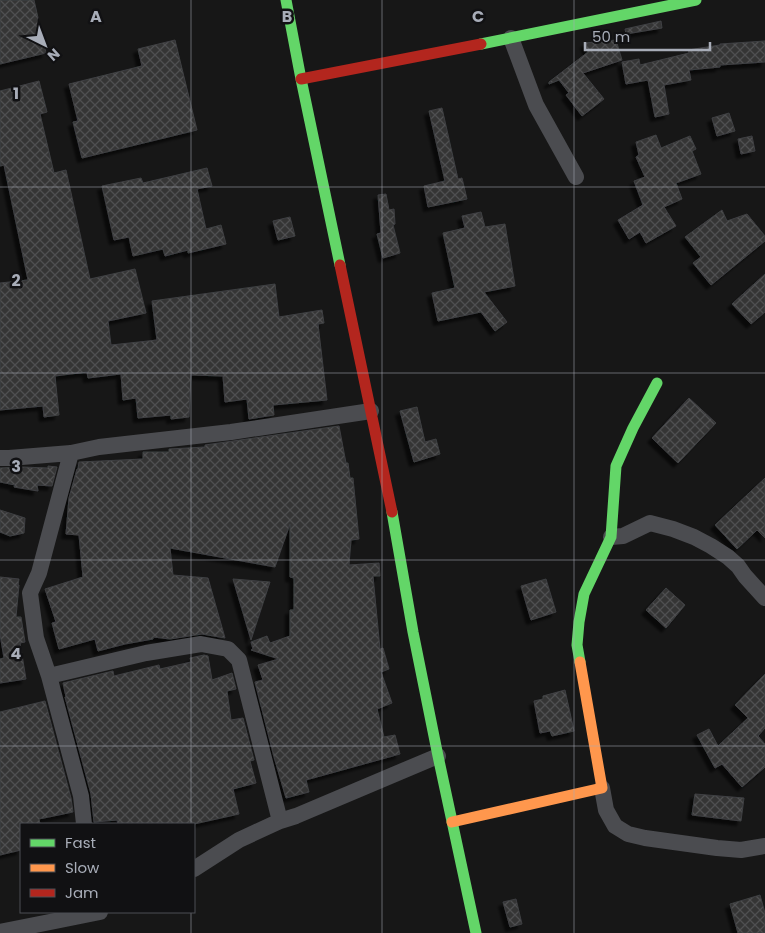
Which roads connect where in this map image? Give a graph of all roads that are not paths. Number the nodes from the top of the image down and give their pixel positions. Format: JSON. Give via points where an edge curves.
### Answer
{"nodes":[{"id":1,"x":286,"y":0,"type":"edge"},
{"id":2,"x":696,"y":0,"type":"edge"},
{"id":3,"x":511,"y":38,"type":"junction"},
{"id":4,"x":301,"y":79,"type":"junction"},
{"id":5,"x":576,"y":178,"type":"dead end"},
{"id":6,"x":656,"y":383,"type":"dead end"},
{"id":7,"x":371,"y":411,"type":"junction"},
{"id":8,"x":71,"y":453,"type":"junction"},
{"id":9,"x":0,"y":458,"type":"edge"},
{"id":10,"x":611,"y":537,"type":"junction"},
{"id":11,"x":765,"y":598,"type":"edge"},
{"id":12,"x":49,"y":676,"type":"junction"},
{"id":13,"x":438,"y":756,"type":"junction"},
{"id":14,"x":602,"y":788,"type":"junction"},
{"id":15,"x":280,"y":821,"type":"junction"},
{"id":16,"x":452,"y":822,"type":"junction"},
{"id":17,"x":84,"y":823,"type":"edge"},
{"id":18,"x":765,"y":846,"type":"edge"},
{"id":19,"x":195,"y":868,"type":"edge"},
{"id":20,"x":91,"y":913,"type":"edge"},
{"id":21,"x":0,"y":932,"type":"edge"},
{"id":22,"x":476,"y":933,"type":"edge"}],
"edges":[{"from":1,"to":4,"type":"street"},
{"from":2,"to":3,"type":"street"},
{"from":3,"to":4,"type":"street"},
{"from":3,"to":5,"type":"street","via":[[536,105]]},
{"from":4,"to":7,"type":"street"},
{"from":6,"to":10,"type":"street","via":[[616,466]]},
{"from":7,"to":8,"type":"street"},
{"from":7,"to":13,"type":"street"},
{"from":8,"to":9,"type":"street"},
{"from":8,"to":12,"type":"street","via":[[39,573],[30,593],[36,638]]},
{"from":10,"to":11,"type":"street","via":[[623,536],[650,523],[694,537],[728,557]]},
{"from":10,"to":14,"type":"street","via":[[584,594],[577,645]]},
{"from":12,"to":15,"type":"street","via":[[146,653],[201,644],[228,649],[239,660]]},
{"from":12,"to":17,"type":"street","via":[[81,796]]},
{"from":13,"to":15,"type":"street"},
{"from":13,"to":16,"type":"street"},
{"from":14,"to":16,"type":"street"},
{"from":14,"to":18,"type":"street","via":[[610,818],[615,826],[628,834],[725,849]]},
{"from":15,"to":19,"type":"street","via":[[239,840]]},
{"from":16,"to":22,"type":"street"},
{"from":20,"to":21,"type":"street"}]}
